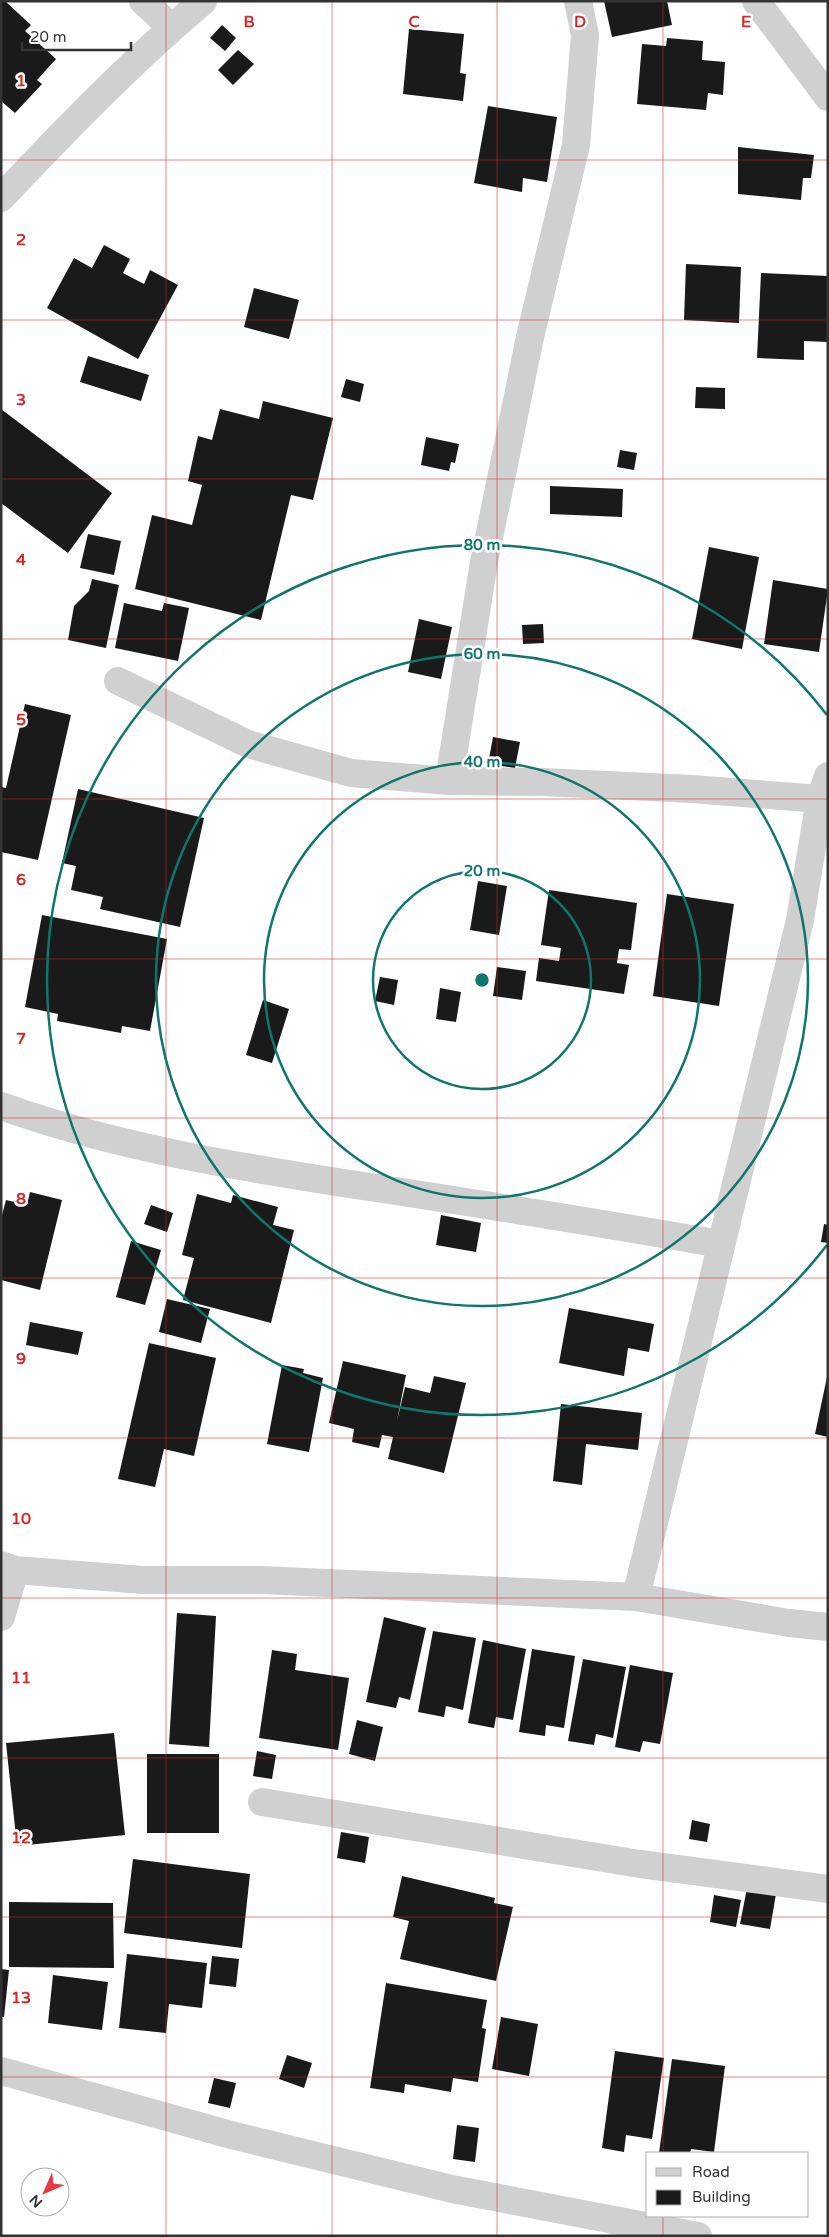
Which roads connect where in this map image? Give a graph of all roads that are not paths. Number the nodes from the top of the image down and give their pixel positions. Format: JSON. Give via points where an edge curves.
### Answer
{"nodes":[{"id":1,"x":143,"y":1,"type":"edge"},
{"id":2,"x":203,"y":1,"type":"edge"},
{"id":3,"x":578,"y":1,"type":"edge"},
{"id":4,"x":756,"y":1,"type":"edge"},
{"id":5,"x":172,"y":28,"type":"junction"},
{"id":6,"x":828,"y":97,"type":"edge"},
{"id":7,"x":1,"y":198,"type":"edge"},
{"id":8,"x":118,"y":681,"type":"dead end"},
{"id":9,"x":449,"y":781,"type":"junction"},
{"id":10,"x":824,"y":787,"type":"edge"},
{"id":11,"x":1,"y":1106,"type":"edge"},
{"id":12,"x":721,"y":1244,"type":"junction"},
{"id":13,"x":8,"y":1567,"type":"edge"},
{"id":14,"x":636,"y":1597,"type":"junction"},
{"id":15,"x":1,"y":1617,"type":"edge"},
{"id":16,"x":828,"y":1627,"type":"edge"},
{"id":17,"x":262,"y":1802,"type":"dead end"},
{"id":18,"x":828,"y":1889,"type":"edge"},
{"id":19,"x":1,"y":2070,"type":"edge"},
{"id":20,"x":698,"y":2236,"type":"edge"}],
"edges":[{"from":1,"to":5,"type":"street"},
{"from":2,"to":5,"type":"street"},
{"from":3,"to":9,"type":"street","via":[[585,35],[576,145],[530,337],[484,562]]},
{"from":4,"to":6,"type":"street"},
{"from":5,"to":7,"type":"street","via":[[79,115]]},
{"from":8,"to":9,"type":"street","via":[[248,744],[350,773]]},
{"from":9,"to":10,"type":"street","via":[[692,789]]},
{"from":10,"to":12,"type":"street","via":[[800,920]]},
{"from":11,"to":12,"type":"street","via":[[54,1124],[267,1172]]},
{"from":12,"to":14,"type":"street"},
{"from":13,"to":14,"type":"street","via":[[143,1580],[261,1580]]},
{"from":13,"to":15,"type":"street"},
{"from":14,"to":16,"type":"street"},
{"from":17,"to":18,"type":"street","via":[[640,1864]]},
{"from":19,"to":20,"type":"street","via":[[235,2136],[443,2186]]}]}
